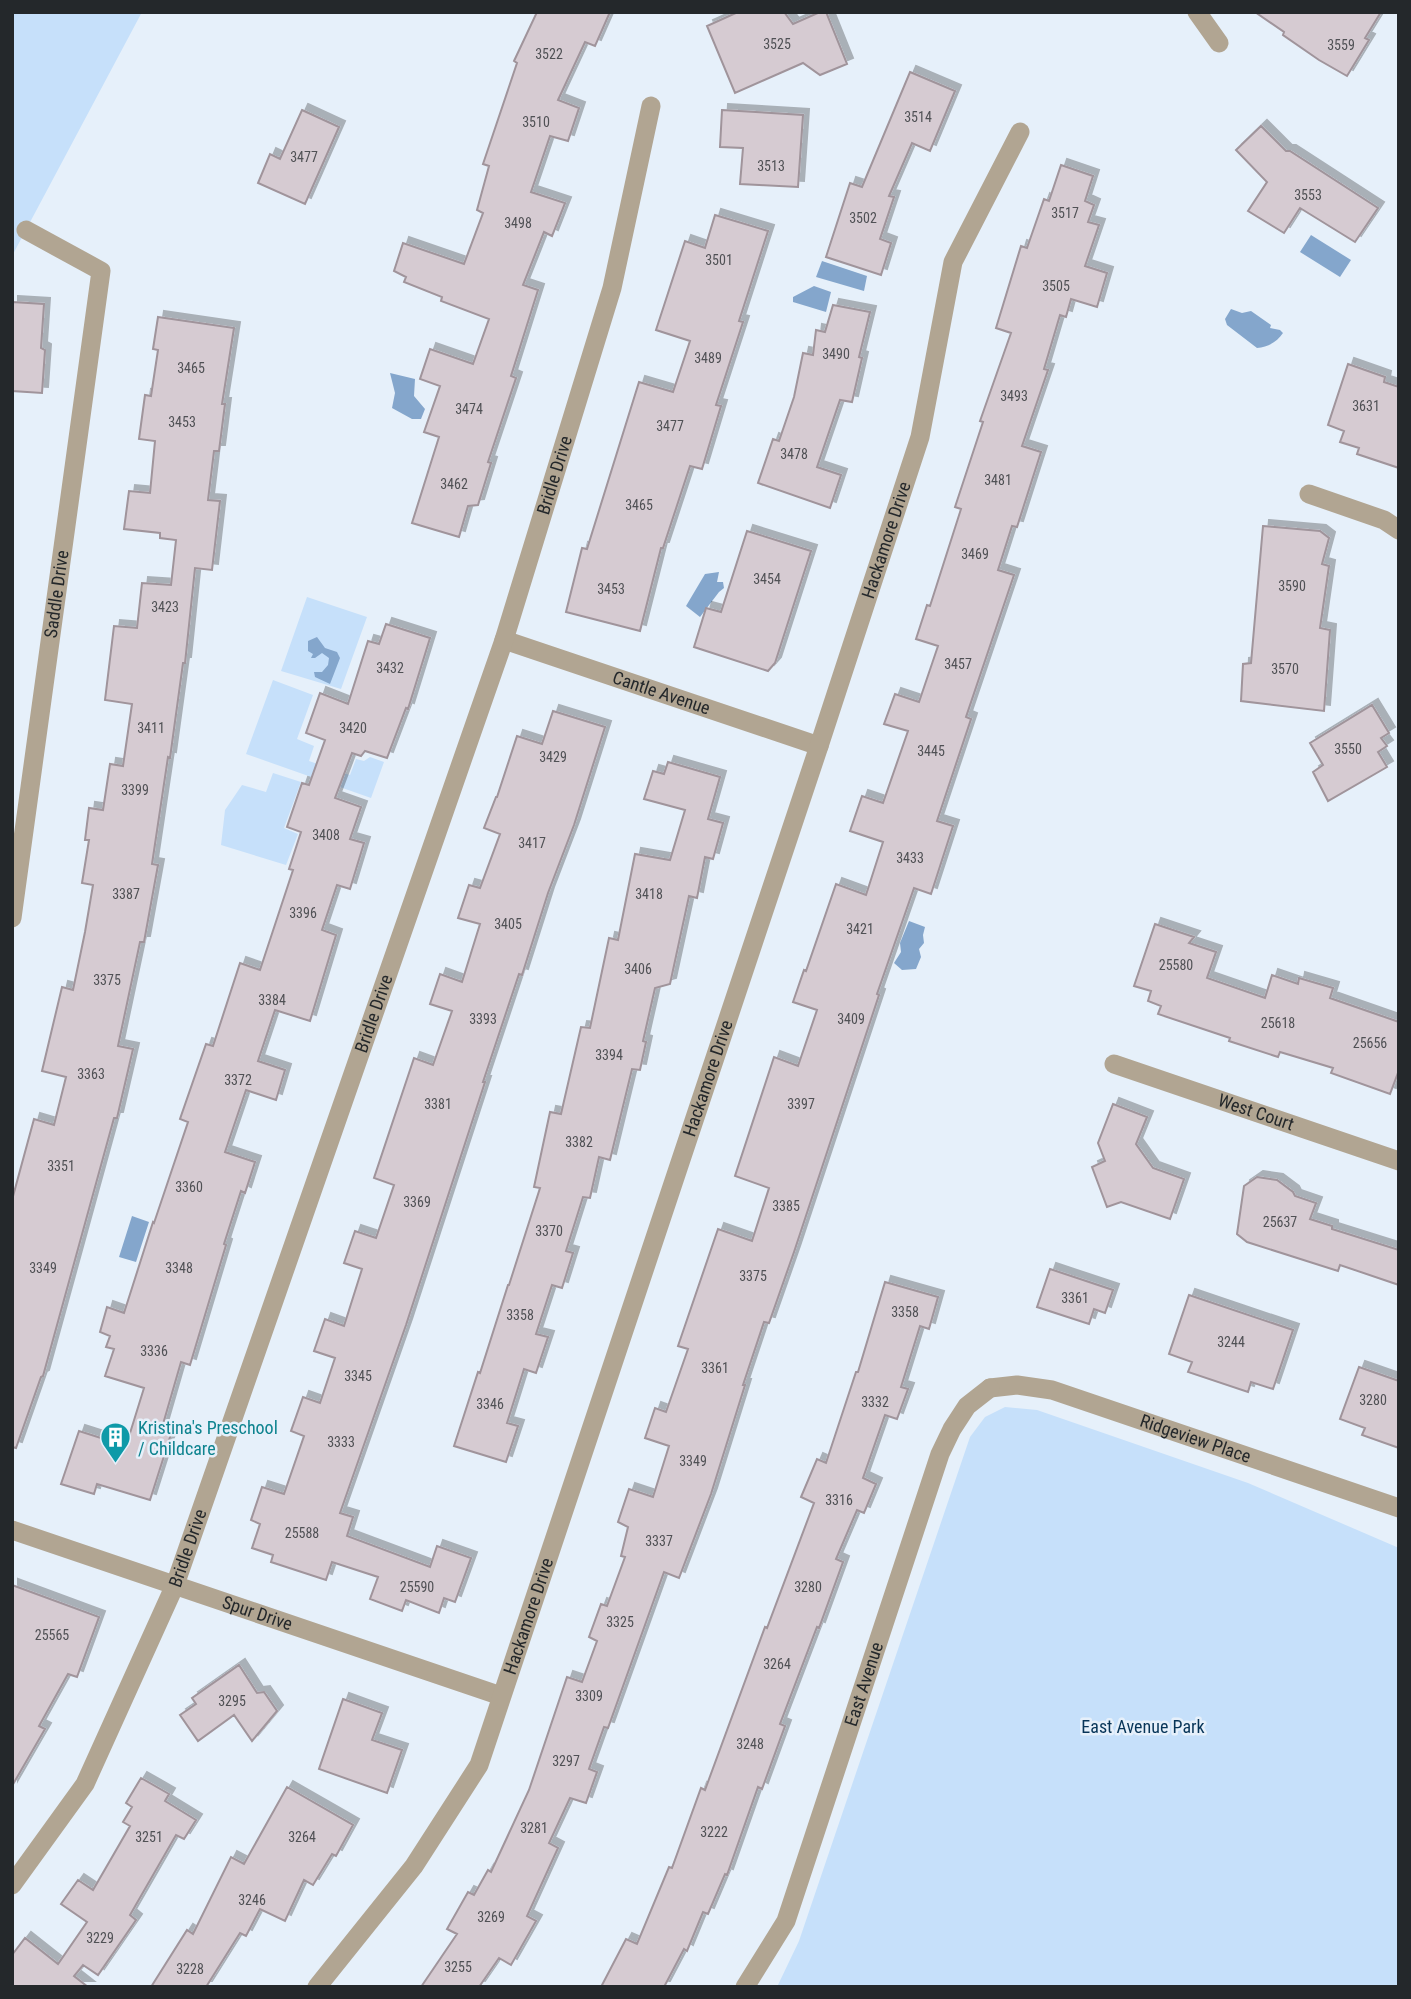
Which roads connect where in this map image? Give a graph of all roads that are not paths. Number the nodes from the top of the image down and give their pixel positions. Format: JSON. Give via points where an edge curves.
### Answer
{"nodes":[{"id":1,"x":1197,"y":12,"type":"edge"},
{"id":2,"x":1219,"y":43,"type":"dead end"},
{"id":3,"x":651,"y":106,"type":"dead end"},
{"id":4,"x":1020,"y":132,"type":"dead end"},
{"id":5,"x":26,"y":230,"type":"dead end"},
{"id":6,"x":1309,"y":494,"type":"dead end"},
{"id":7,"x":1399,"y":530,"type":"edge"},
{"id":8,"x":504,"y":639,"type":"junction"},
{"id":9,"x":819,"y":746,"type":"junction"},
{"id":10,"x":12,"y":918,"type":"edge"},
{"id":11,"x":1114,"y":1064,"type":"dead end"},
{"id":12,"x":1399,"y":1161,"type":"edge"},
{"id":13,"x":990,"y":1388,"type":"joint"},
{"id":14,"x":1399,"y":1508,"type":"edge"},
{"id":15,"x":12,"y":1530,"type":"edge"},
{"id":16,"x":174,"y":1585,"type":"junction"},
{"id":17,"x":501,"y":1696,"type":"junction"},
{"id":18,"x":12,"y":1885,"type":"edge"},
{"id":19,"x":317,"y":1987,"type":"edge"},
{"id":20,"x":745,"y":1987,"type":"edge"}],
"edges":[{"from":1,"to":2,"type":"street"},
{"from":3,"to":8,"type":"street","name":"Bridle Drive","via":[[612,288]]},
{"from":4,"to":9,"type":"street","name":"Hackamore Drive","via":[[953,262],[920,437]]},
{"from":5,"to":10,"type":"street","name":"Saddle Drive","via":[[101,271]]},
{"from":6,"to":7,"type":"street","via":[[1384,520]]},
{"from":8,"to":9,"type":"street","name":"Cantle Avenue"},
{"from":8,"to":16,"type":"street","name":"Bridle Drive"},
{"from":9,"to":17,"type":"street","name":"Hackamore Drive"},
{"from":11,"to":12,"type":"street","name":"West Court"},
{"from":13,"to":14,"type":"street","name":"Ridgeview Place","via":[[1017,1385],[1052,1390]]},
{"from":13,"to":20,"type":"street","name":"East Avenue","via":[[967,1406],[940,1454],[786,1921]]},
{"from":15,"to":16,"type":"street","name":"Spur Drive"},
{"from":16,"to":17,"type":"street","name":"Spur Drive"},
{"from":16,"to":18,"type":"street","name":"Bridle Drive","via":[[85,1784]]},
{"from":17,"to":19,"type":"street","name":"Hackamore Drive","via":[[479,1765],[414,1866]]}]}
